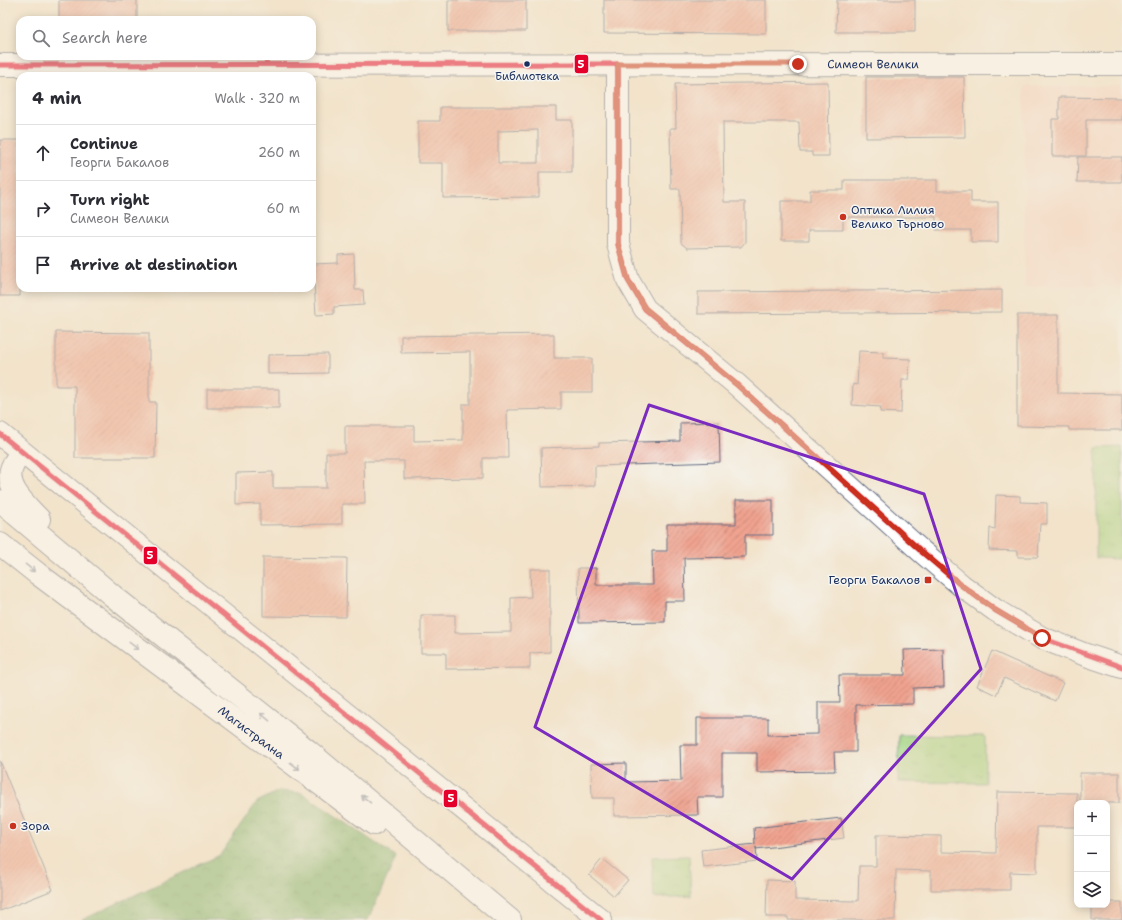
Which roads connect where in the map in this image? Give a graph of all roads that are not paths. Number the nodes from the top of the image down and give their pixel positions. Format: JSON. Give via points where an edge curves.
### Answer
{"nodes":[{"id":1,"x":618,"y":64,"type":"junction"},
{"id":2,"x":1122,"y":64,"type":"edge"},
{"id":3,"x":0,"y":65,"type":"edge"},
{"id":4,"x":0,"y":434,"type":"edge"},
{"id":5,"x":23,"y":453,"type":"junction"},
{"id":6,"x":0,"y":501,"type":"edge"},
{"id":7,"x":0,"y":544,"type":"edge"},
{"id":8,"x":113,"y":596,"type":"junction"},
{"id":9,"x":1122,"y":667,"type":"edge"},
{"id":10,"x":503,"y":920,"type":"edge"},
{"id":11,"x":510,"y":920,"type":"edge"},
{"id":12,"x":602,"y":920,"type":"edge"}],
"edges":[{"from":1,"to":2,"type":"street","name":"Симеон Велики"},
{"from":1,"to":3,"type":"street","name":"Симеон Велики"},
{"from":1,"to":9,"type":"street","via":[[618,244],[628,280],[645,308],[736,384],[921,551],[967,589],[995,610],[1042,638]]},
{"from":4,"to":5,"type":"street"},
{"from":5,"to":8,"type":"street","via":[[10,472],[12,485],[20,499]]},
{"from":5,"to":12,"type":"street"},
{"from":6,"to":8,"type":"street"},
{"from":7,"to":10,"type":"street","name":"Магистрална","one_way":true},
{"from":11,"to":8,"type":"street","one_way":true,"via":[[307,750]]}]}
